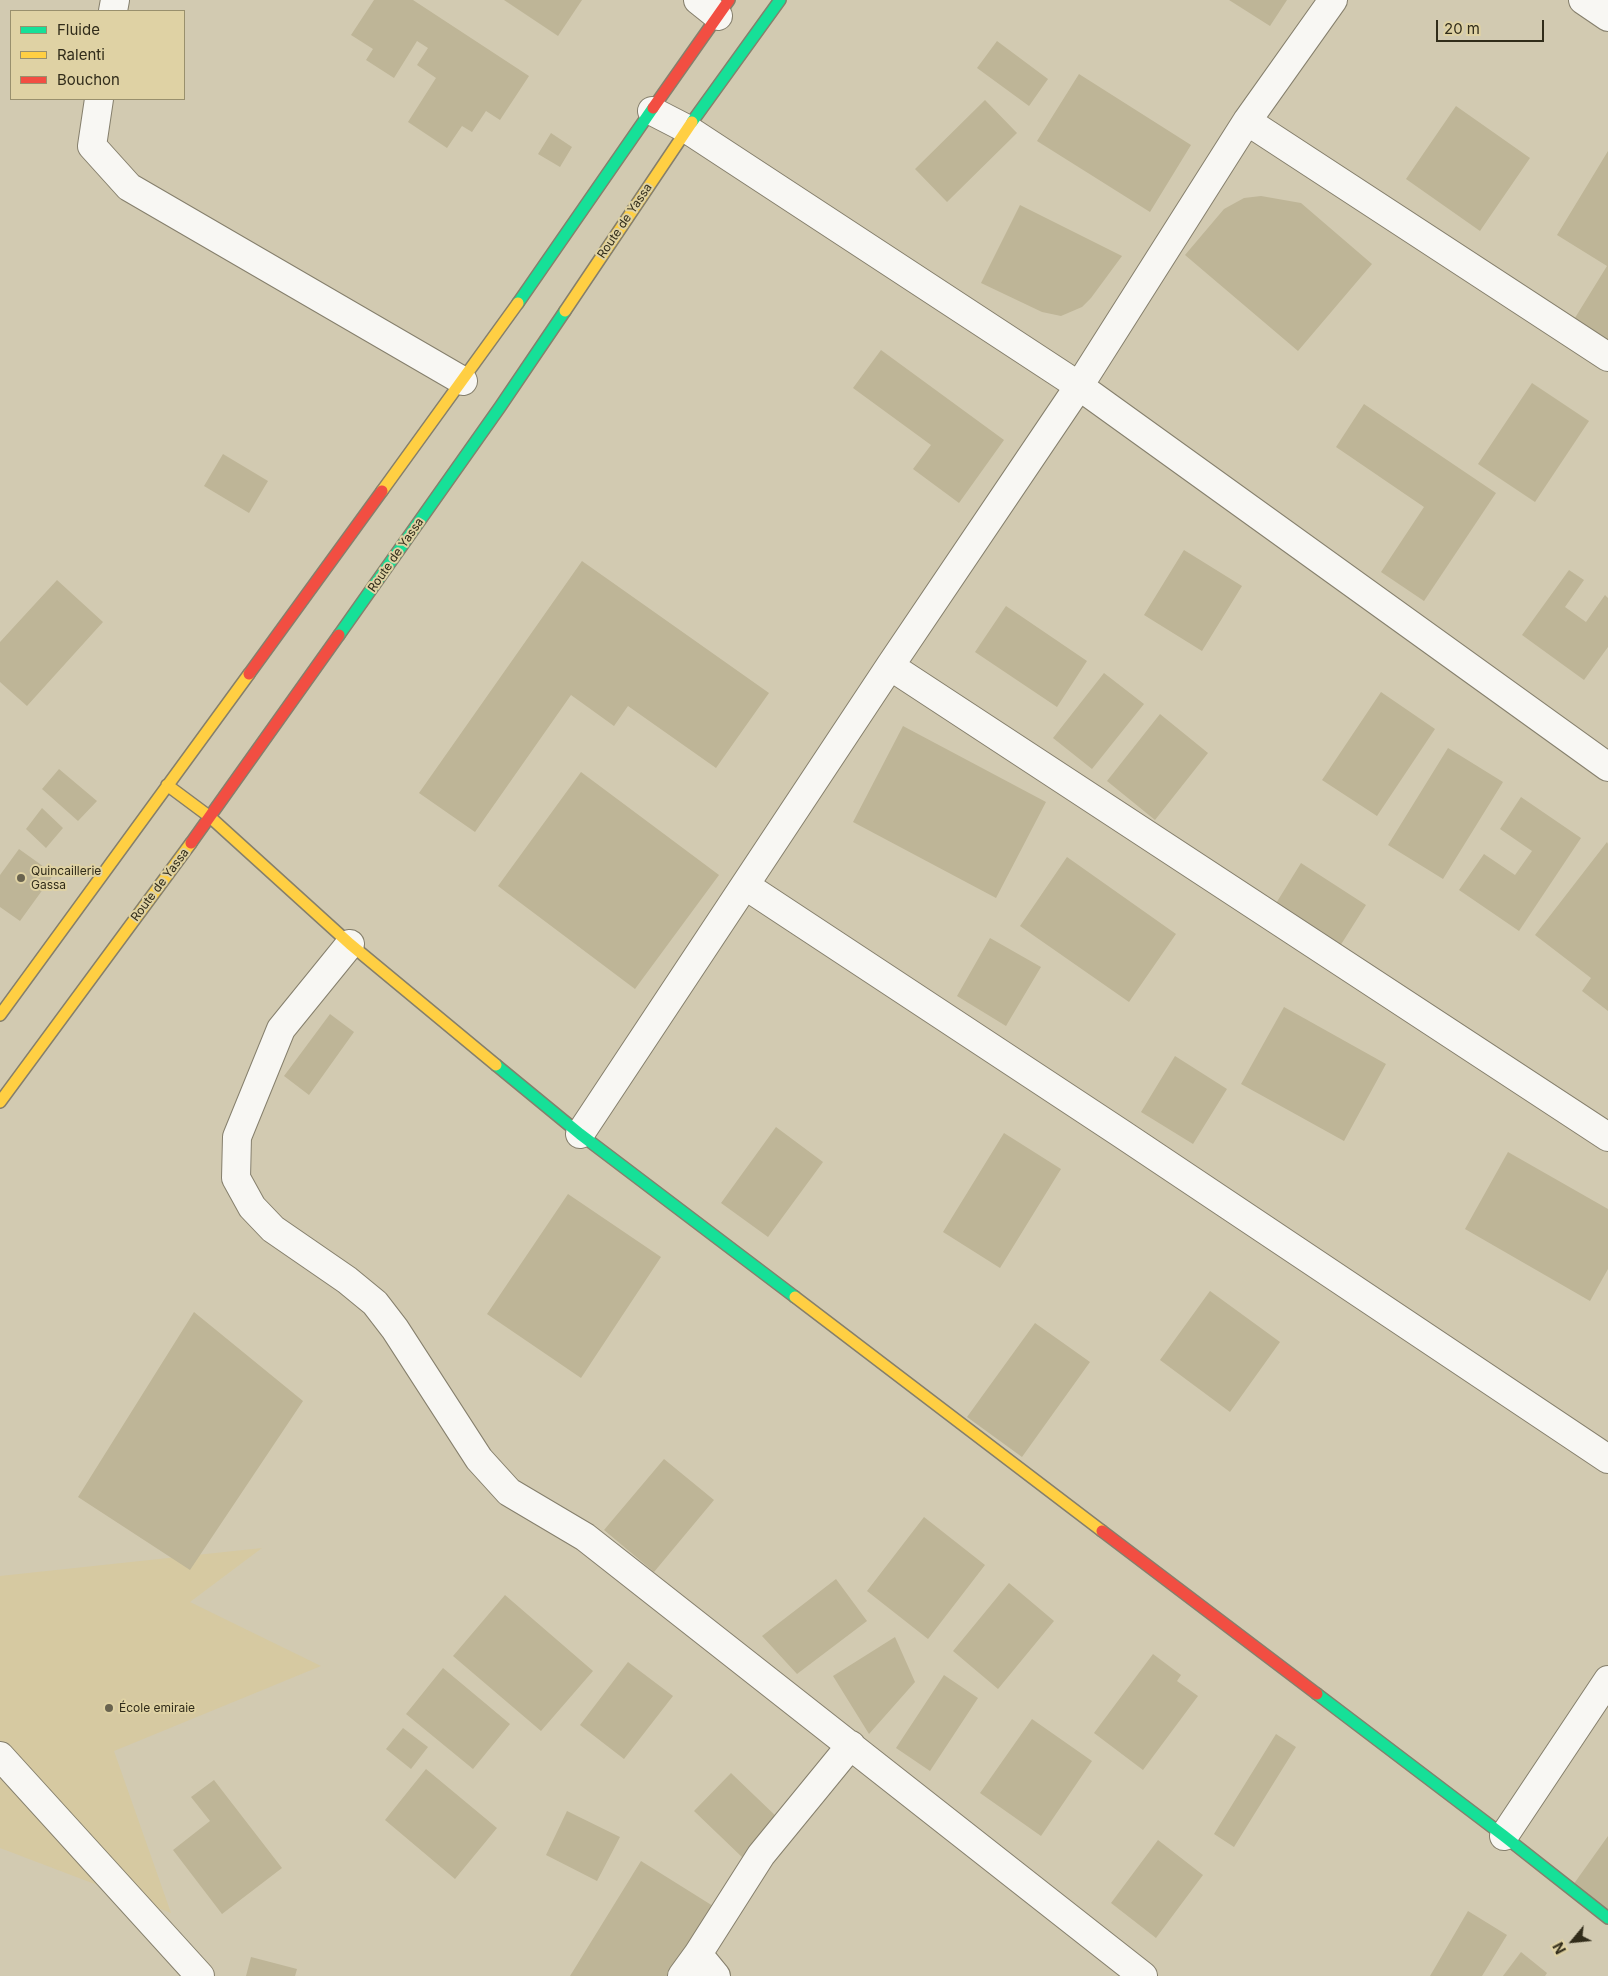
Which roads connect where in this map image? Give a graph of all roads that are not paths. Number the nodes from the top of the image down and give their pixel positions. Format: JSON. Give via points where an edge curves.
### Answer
{"nodes":[{"id":1,"x":780,"y":0,"type":"edge"},
{"id":2,"x":1334,"y":0,"type":"edge"},
{"id":3,"x":1583,"y":0,"type":"edge"},
{"id":4,"x":715,"y":5,"type":"edge"},
{"id":5,"x":1608,"y":17,"type":"edge"},
{"id":6,"x":99,"y":100,"type":"edge"},
{"id":7,"x":652,"y":111,"type":"junction"},
{"id":8,"x":1247,"y":121,"type":"junction"},
{"id":9,"x":687,"y":129,"type":"junction"},
{"id":10,"x":1608,"y":357,"type":"edge"},
{"id":11,"x":463,"y":381,"type":"junction"},
{"id":12,"x":1079,"y":386,"type":"junction"},
{"id":13,"x":890,"y":666,"type":"junction"},
{"id":14,"x":1608,"y":767,"type":"edge"},
{"id":15,"x":167,"y":785,"type":"junction"},
{"id":16,"x":210,"y":817,"type":"junction"},
{"id":17,"x":746,"y":886,"type":"junction"},
{"id":18,"x":350,"y":944,"type":"junction"},
{"id":19,"x":0,"y":1015,"type":"edge"},
{"id":20,"x":0,"y":1102,"type":"edge"},
{"id":21,"x":580,"y":1134,"type":"junction"},
{"id":22,"x":1608,"y":1137,"type":"edge"},
{"id":23,"x":1608,"y":1459,"type":"edge"},
{"id":24,"x":1608,"y":1680,"type":"edge"},
{"id":25,"x":850,"y":1745,"type":"junction"},
{"id":26,"x":0,"y":1756,"type":"edge"},
{"id":27,"x":1504,"y":1836,"type":"junction"},
{"id":28,"x":1608,"y":1918,"type":"edge"},
{"id":29,"x":698,"y":1954,"type":"junction"},
{"id":30,"x":200,"y":1976,"type":"edge"},
{"id":31,"x":682,"y":1976,"type":"edge"},
{"id":32,"x":716,"y":1976,"type":"edge"},
{"id":33,"x":1142,"y":1976,"type":"edge"}],
"edges":[{"from":1,"to":9,"type":"main road","name":"Route de Yassa"},
{"from":2,"to":8,"type":"street"},
{"from":3,"to":5,"type":"street"},
{"from":4,"to":7,"type":"main road"},
{"from":6,"to":11,"type":"street","via":[[92,146],[129,187]]},
{"from":7,"to":9,"type":"street"},
{"from":7,"to":11,"type":"main road"},
{"from":8,"to":10,"type":"street"},
{"from":8,"to":12,"type":"street"},
{"from":9,"to":12,"type":"street"},
{"from":9,"to":16,"type":"main road","name":"Route de Yassa","via":[[500,407]]},
{"from":11,"to":15,"type":"main road"},
{"from":12,"to":13,"type":"street"},
{"from":12,"to":14,"type":"street"},
{"from":13,"to":17,"type":"street"},
{"from":13,"to":22,"type":"street"},
{"from":15,"to":16,"type":"main road"},
{"from":15,"to":19,"type":"main road"},
{"from":16,"to":18,"type":"main road"},
{"from":16,"to":20,"type":"main road","name":"Route de Yassa"},
{"from":17,"to":21,"type":"street"},
{"from":17,"to":23,"type":"street"},
{"from":18,"to":21,"type":"main road"},
{"from":18,"to":25,"type":"street","via":[[281,1029],[237,1137],[236,1178],[252,1207],[273,1229],[375,1303],[479,1460],[509,1492],[585,1537]]},
{"from":21,"to":27,"type":"main road"},
{"from":24,"to":27,"type":"street"},
{"from":25,"to":29,"type":"street","via":[[761,1855]]},
{"from":25,"to":33,"type":"street"},
{"from":26,"to":30,"type":"street"},
{"from":27,"to":28,"type":"main road"},
{"from":29,"to":31,"type":"street"},
{"from":29,"to":32,"type":"street"}]}
